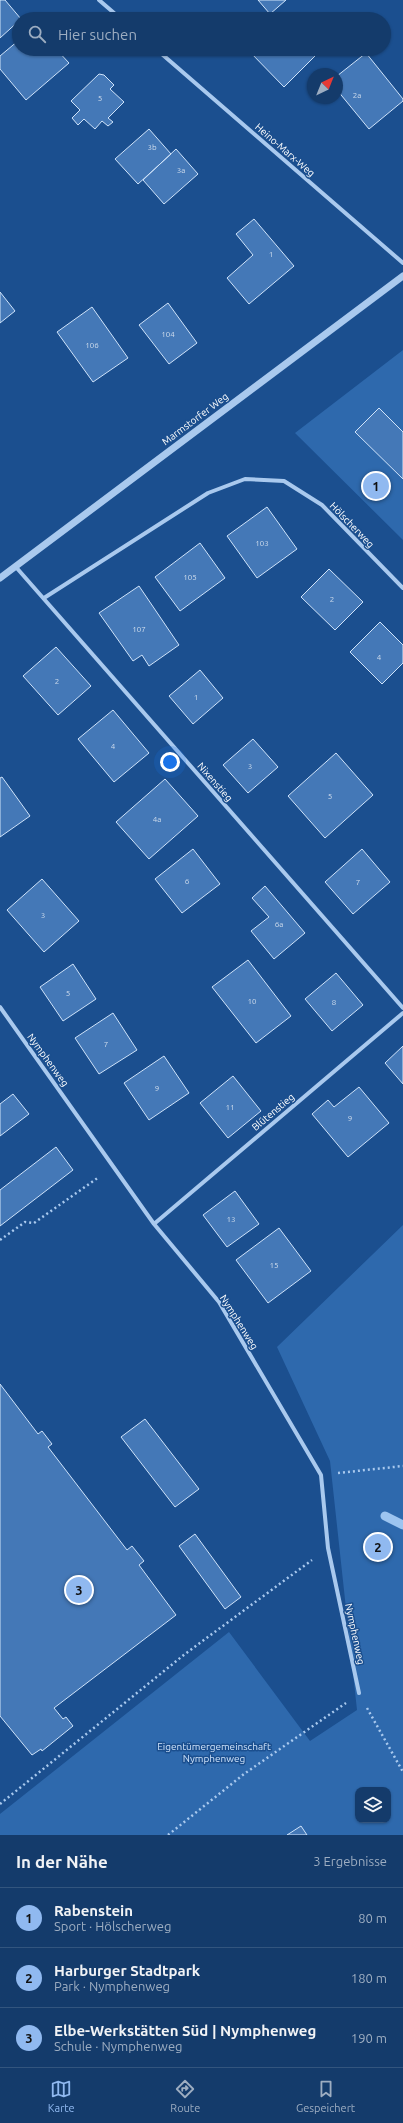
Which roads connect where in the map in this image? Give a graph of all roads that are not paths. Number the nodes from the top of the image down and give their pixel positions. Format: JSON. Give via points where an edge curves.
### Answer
{"nodes":[{"id":1,"x":99,"y":0,"type":"edge"},
{"id":2,"x":113,"y":12,"type":"edge"},
{"id":3,"x":164,"y":56,"type":"edge"},
{"id":4,"x":403,"y":263,"type":"edge"},
{"id":5,"x":403,"y":276,"type":"edge"},
{"id":6,"x":15,"y":566,"type":"junction"},
{"id":7,"x":0,"y":578,"type":"edge"},
{"id":8,"x":403,"y":588,"type":"edge"},
{"id":9,"x":44,"y":598,"type":"junction"},
{"id":10,"x":0,"y":1008,"type":"edge"},
{"id":11,"x":403,"y":1008,"type":"edge"},
{"id":12,"x":403,"y":1013,"type":"edge"},
{"id":13,"x":154,"y":1224,"type":"junction"},
{"id":14,"x":359,"y":1693,"type":"road end"}],
"edges":[{"from":1,"to":2,"type":"street"},
{"from":3,"to":4,"type":"street","name":"Heino-Marx-Weg"},
{"from":5,"to":6,"type":"street","name":"Marmstorfer Weg"},
{"from":6,"to":7,"type":"street","name":"Marmstorfer Weg"},
{"from":6,"to":9,"type":"street","name":"Nixenstieg"},
{"from":8,"to":9,"type":"street","name":"Hölscherweg","via":[[322,505],[284,481],[245,479],[208,493]]},
{"from":9,"to":11,"type":"street","name":"Nixenstieg"},
{"from":10,"to":13,"type":"street","name":"Nymphenweg"},
{"from":12,"to":13,"type":"street","name":"Blütenstieg"},
{"from":13,"to":14,"type":"street","name":"Nymphenweg","via":[[219,1302],[321,1475],[328,1548]]}]}
